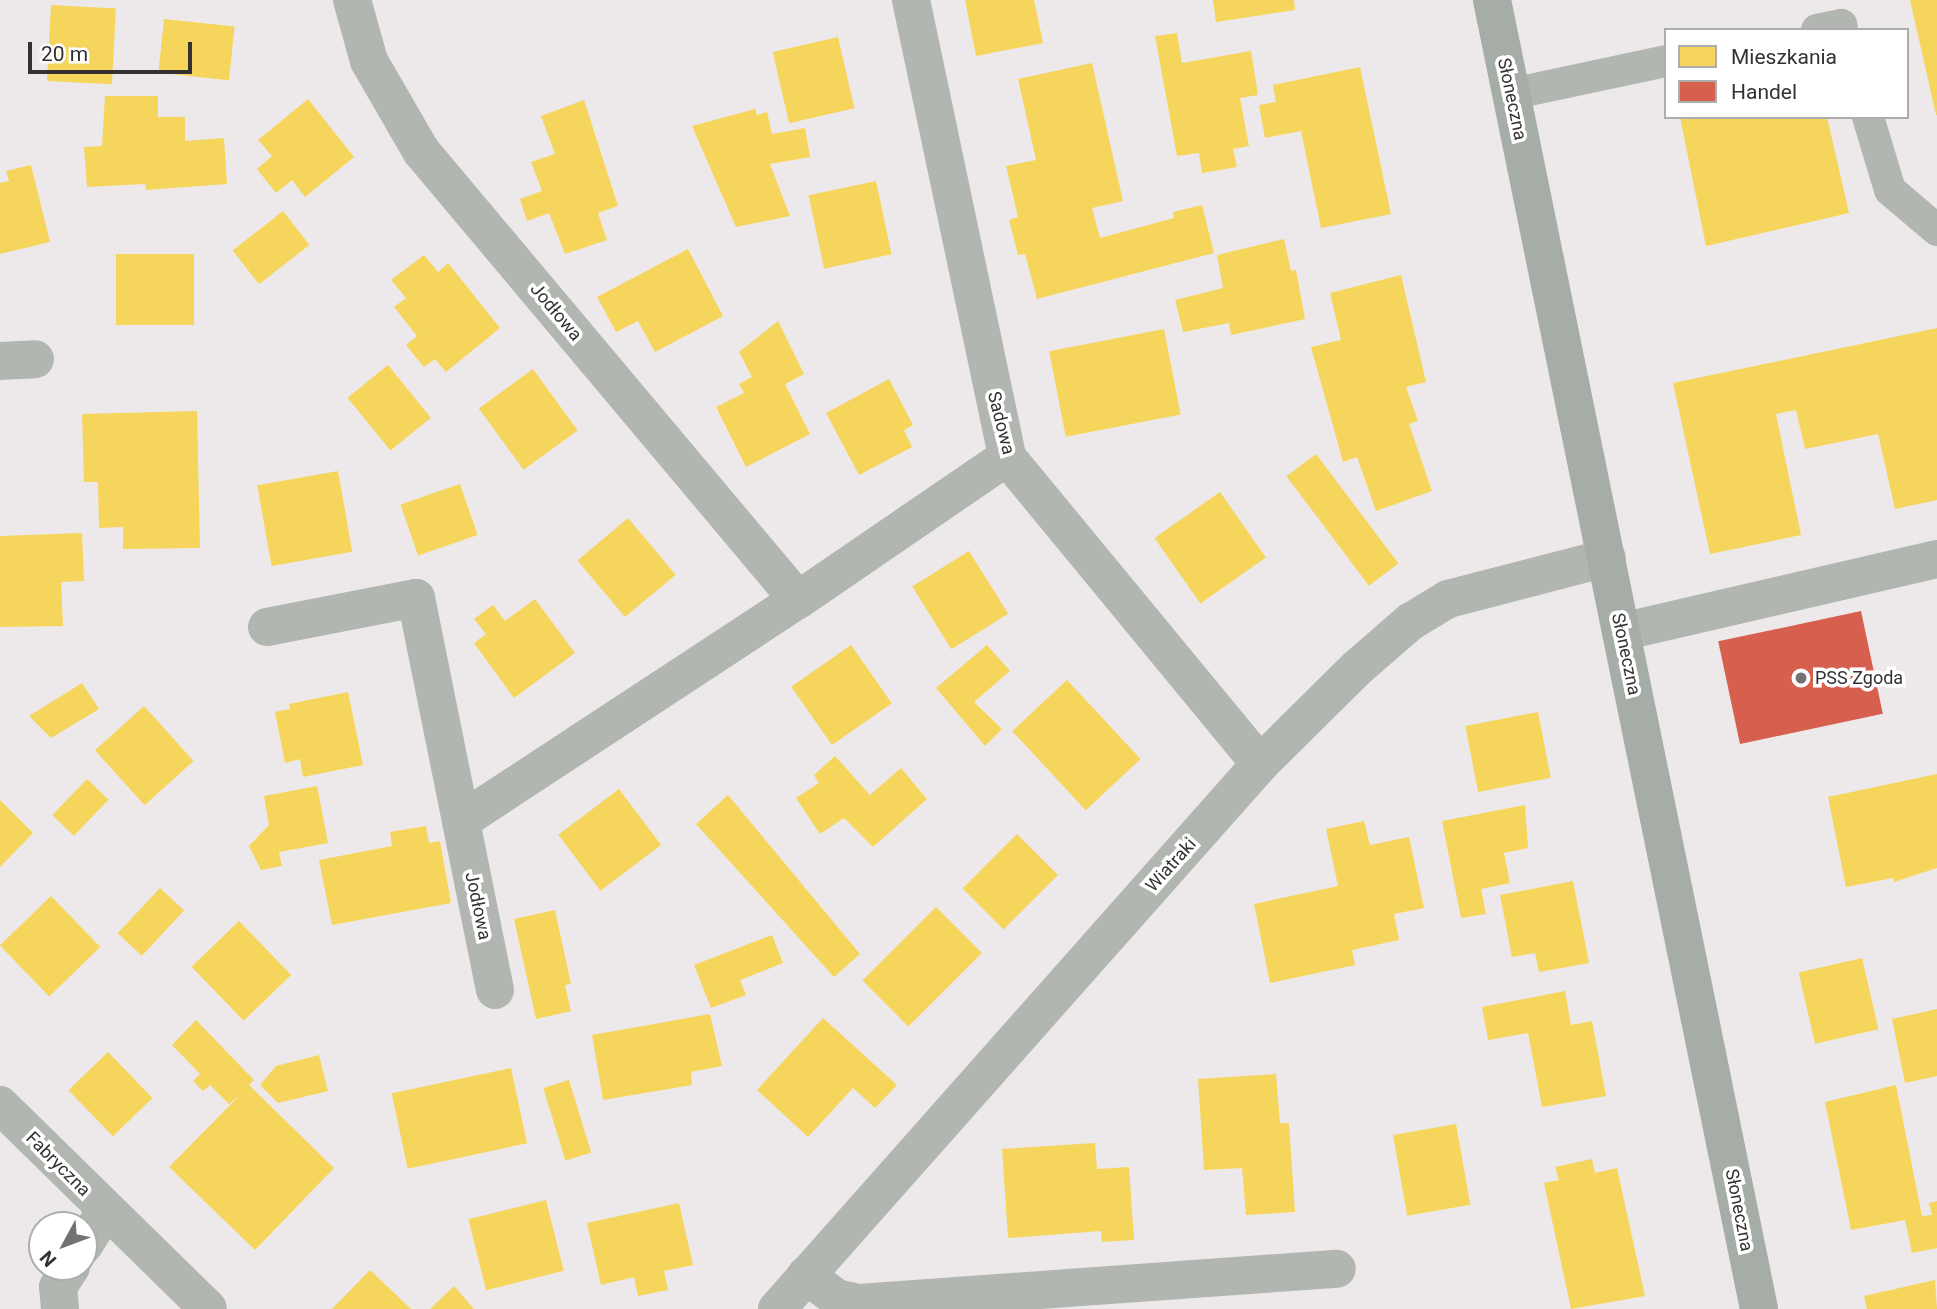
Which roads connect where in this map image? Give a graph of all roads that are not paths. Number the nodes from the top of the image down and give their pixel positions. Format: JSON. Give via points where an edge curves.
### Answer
{"nodes":[{"id":1,"x":352,"y":0,"type":"edge"},
{"id":2,"x":911,"y":0,"type":"edge"},
{"id":3,"x":1492,"y":0,"type":"edge"},
{"id":4,"x":1827,"y":28,"type":"edge"},
{"id":5,"x":1842,"y":28,"type":"edge"},
{"id":6,"x":1664,"y":61,"type":"edge"},
{"id":7,"x":1511,"y":93,"type":"junction"},
{"id":8,"x":1869,"y":119,"type":"edge"},
{"id":9,"x":1937,"y":230,"type":"edge"},
{"id":10,"x":1007,"y":457,"type":"junction"},
{"id":11,"x":1606,"y":558,"type":"junction"},
{"id":12,"x":1937,"y":559,"type":"edge"},
{"id":13,"x":797,"y":600,"type":"junction"},
{"id":14,"x":267,"y":627,"type":"dead end"},
{"id":15,"x":1621,"y":632,"type":"junction"},
{"id":16,"x":1260,"y":764,"type":"junction"},
{"id":17,"x":461,"y":821,"type":"junction"},
{"id":18,"x":495,"y":990,"type":"dead end"},
{"id":19,"x":0,"y":1105,"type":"edge"},
{"id":20,"x":105,"y":1211,"type":"junction"},
{"id":21,"x":98,"y":1222,"type":"edge"},
{"id":22,"x":1337,"y":1269,"type":"dead end"},
{"id":23,"x":806,"y":1275,"type":"junction"},
{"id":24,"x":62,"y":1281,"type":"edge"},
{"id":25,"x":60,"y":1309,"type":"edge"},
{"id":26,"x":208,"y":1309,"type":"edge"},
{"id":27,"x":778,"y":1309,"type":"edge"},
{"id":28,"x":1759,"y":1309,"type":"edge"}],
"edges":[{"from":1,"to":13,"type":"street","name":"Jodłowa","via":[[369,61],[421,151]]},
{"from":2,"to":10,"type":"street","name":"Sadowa"},
{"from":3,"to":7,"type":"street","name":"Słoneczna"},
{"from":4,"to":5,"type":"lane"},
{"from":6,"to":7,"type":"lane"},
{"from":7,"to":11,"type":"street","name":"Słoneczna"},
{"from":8,"to":9,"type":"lane","via":[[1890,190]]},
{"from":10,"to":13,"type":"street"},
{"from":10,"to":16,"type":"street","name":"Sadowa"},
{"from":11,"to":15,"type":"street","name":"Słoneczna"},
{"from":11,"to":16,"type":"street","name":"Wiatraki","via":[[1448,598],[1410,622],[1357,668]]},
{"from":12,"to":15,"type":"street"},
{"from":13,"to":17,"type":"street"},
{"from":14,"to":17,"type":"street","name":"Jodłowa","via":[[416,598]]},
{"from":15,"to":28,"type":"street","name":"Słoneczna"},
{"from":16,"to":23,"type":"street","name":"Wiatraki"},
{"from":17,"to":18,"type":"street","name":"Jodłowa"},
{"from":19,"to":20,"type":"street","name":"Fabryczna"},
{"from":20,"to":21,"type":"street"},
{"from":20,"to":26,"type":"street","name":"Fabryczna"},
{"from":22,"to":23,"type":"street","via":[[859,1303],[836,1298]]},
{"from":23,"to":27,"type":"street","name":"Wiatraki"},
{"from":24,"to":25,"type":"street"}]}
